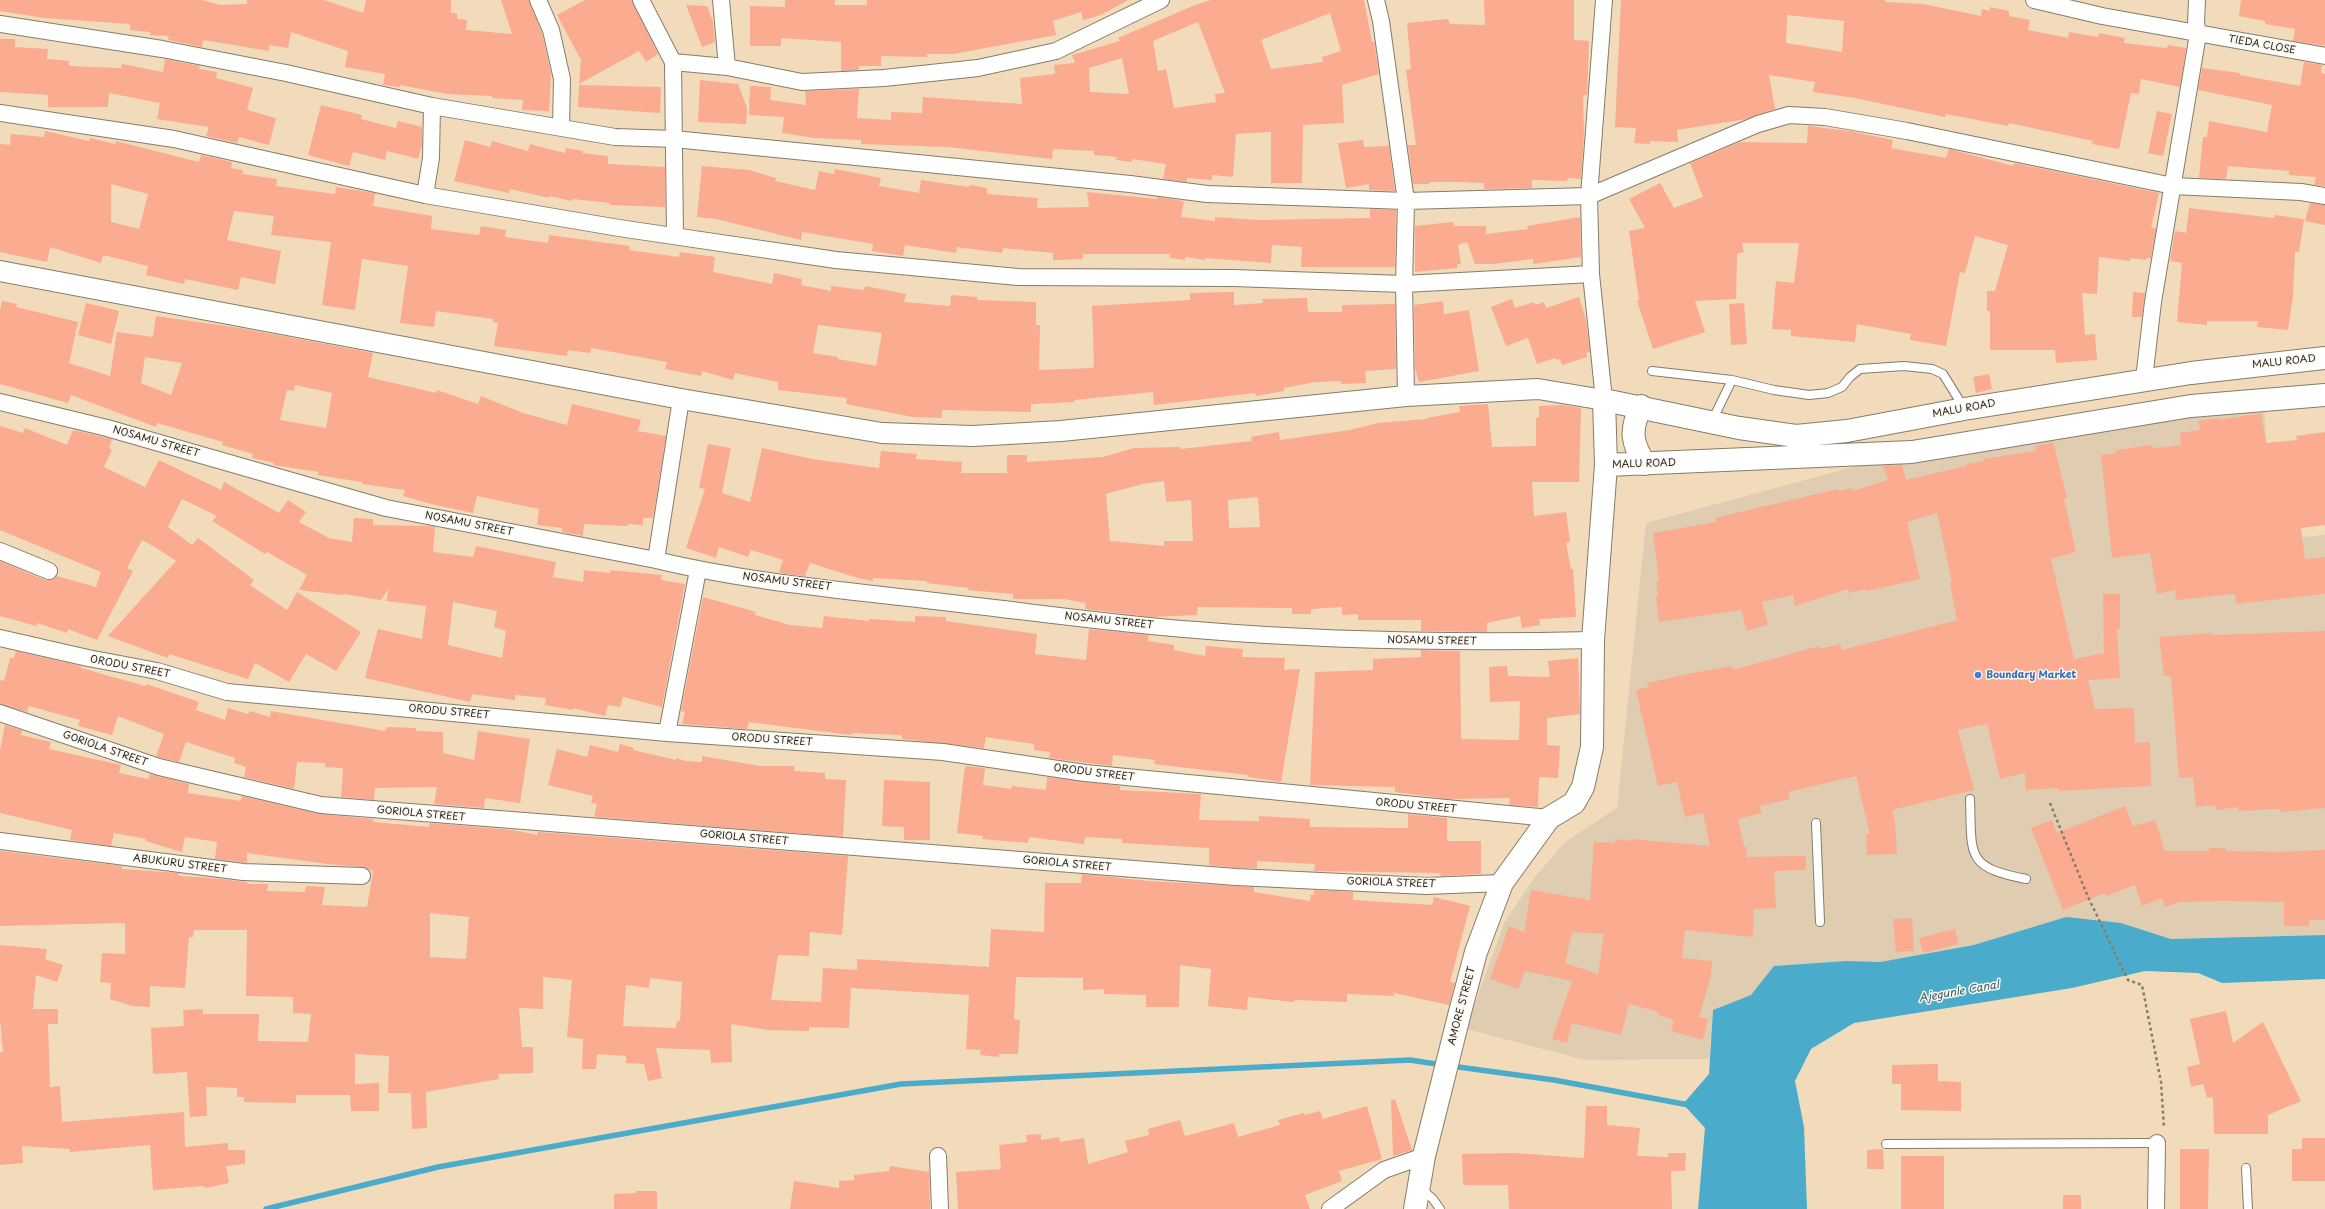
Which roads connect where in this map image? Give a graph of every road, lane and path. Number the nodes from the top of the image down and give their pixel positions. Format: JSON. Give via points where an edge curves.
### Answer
{"nodes":[{"id":1,"x":538,"y":0,"type":"edge"},
{"id":2,"x":641,"y":0,"type":"edge"},
{"id":3,"x":721,"y":0,"type":"edge"},
{"id":4,"x":1161,"y":0,"type":"edge"},
{"id":5,"x":1376,"y":0,"type":"edge"},
{"id":6,"x":1604,"y":0,"type":"edge"},
{"id":7,"x":2034,"y":0,"type":"edge"},
{"id":8,"x":2197,"y":0,"type":"edge"},
{"id":9,"x":0,"y":24,"type":"edge"},
{"id":10,"x":2198,"y":34,"type":"junction"},
{"id":11,"x":2325,"y":56,"type":"edge"},
{"id":12,"x":673,"y":62,"type":"junction"},
{"id":13,"x":727,"y":67,"type":"junction"},
{"id":14,"x":432,"y":106,"type":"junction"},
{"id":15,"x":0,"y":113,"type":"edge"},
{"id":16,"x":561,"y":127,"type":"junction"},
{"id":17,"x":674,"y":140,"type":"junction"},
{"id":18,"x":2173,"y":186,"type":"junction"},
{"id":19,"x":425,"y":195,"type":"junction"},
{"id":20,"x":1589,"y":196,"type":"junction"},
{"id":21,"x":2325,"y":196,"type":"edge"},
{"id":22,"x":1406,"y":201,"type":"junction"},
{"id":23,"x":675,"y":236,"type":"junction"},
{"id":24,"x":0,"y":271,"type":"edge"},
{"id":25,"x":1591,"y":274,"type":"junction"},
{"id":26,"x":1404,"y":284,"type":"junction"},
{"id":27,"x":2325,"y":358,"type":"edge"},
{"id":28,"x":1652,"y":371,"type":"dead end"},
{"id":29,"x":2190,"y":373,"type":"junction"},
{"id":30,"x":1732,"y":380,"type":"junction"},
{"id":31,"x":2144,"y":380,"type":"junction"},
{"id":32,"x":2325,"y":395,"type":"edge"},
{"id":33,"x":1406,"y":396,"type":"junction"},
{"id":34,"x":1596,"y":398,"type":"junction"},
{"id":35,"x":681,"y":400,"type":"junction"},
{"id":36,"x":0,"y":402,"type":"edge"},
{"id":37,"x":1641,"y":406,"type":"junction"},
{"id":38,"x":2190,"y":406,"type":"junction"},
{"id":39,"x":1964,"y":408,"type":"junction"},
{"id":40,"x":1712,"y":422,"type":"junction"},
{"id":41,"x":1645,"y":464,"type":"junction"},
{"id":42,"x":1606,"y":465,"type":"junction"},
{"id":43,"x":0,"y":550,"type":"edge"},
{"id":44,"x":656,"y":560,"type":"junction"},
{"id":45,"x":698,"y":570,"type":"junction"},
{"id":46,"x":49,"y":571,"type":"dead end"},
{"id":47,"x":0,"y":638,"type":"edge"},
{"id":48,"x":1593,"y":640,"type":"junction"},
{"id":49,"x":0,"y":713,"type":"edge"},
{"id":50,"x":667,"y":733,"type":"junction"},
{"id":51,"x":1970,"y":799,"type":"dead end"},
{"id":52,"x":2050,"y":803,"type":"dead end"},
{"id":53,"x":1549,"y":818,"type":"junction"},
{"id":54,"x":1816,"y":823,"type":"dead end"},
{"id":55,"x":0,"y":841,"type":"edge"},
{"id":56,"x":362,"y":876,"type":"dead end"},
{"id":57,"x":2026,"y":879,"type":"dead end"},
{"id":58,"x":1502,"y":882,"type":"junction"},
{"id":59,"x":1820,"y":922,"type":"dead end"},
{"id":60,"x":2157,"y":1143,"type":"junction"},
{"id":61,"x":1886,"y":1144,"type":"dead end"},
{"id":62,"x":938,"y":1156,"type":"dead end"},
{"id":63,"x":1424,"y":1156,"type":"junction"},
{"id":64,"x":2246,"y":1168,"type":"dead end"},
{"id":65,"x":1419,"y":1186,"type":"junction"},
{"id":66,"x":940,"y":1209,"type":"edge"},
{"id":67,"x":1330,"y":1209,"type":"edge"},
{"id":68,"x":1415,"y":1209,"type":"edge"},
{"id":69,"x":1440,"y":1209,"type":"edge"},
{"id":70,"x":2156,"y":1209,"type":"edge"},
{"id":71,"x":2248,"y":1209,"type":"edge"}],
"edges":[{"from":1,"to":16,"type":"street","via":[[551,30],[562,79]]},
{"from":2,"to":12,"type":"street"},
{"from":3,"to":13,"type":"street"},
{"from":4,"to":13,"type":"street","via":[[1056,50],[978,68],[884,78],[802,82]]},
{"from":5,"to":22,"type":"street"},
{"from":6,"to":20,"type":"street"},
{"from":7,"to":10,"type":"street","name":"TIEDA CLOSE"},
{"from":8,"to":10,"type":"street"},
{"from":9,"to":14,"type":"street","via":[[162,49],[286,73]]},
{"from":10,"to":11,"type":"street","name":"TIEDA CLOSE"},
{"from":10,"to":18,"type":"street"},
{"from":12,"to":13,"type":"street"},
{"from":12,"to":17,"type":"street"},
{"from":14,"to":16,"type":"street"},
{"from":14,"to":19,"type":"street","via":[[431,158]]},
{"from":15,"to":19,"type":"street","via":[[174,140]]},
{"from":16,"to":17,"type":"street","via":[[615,137]]},
{"from":17,"to":22,"type":"street","via":[[1122,183],[1207,194]]},
{"from":17,"to":23,"type":"street"},
{"from":18,"to":20,"type":"street","via":[[1907,131],[1825,117],[1789,114],[1758,124]]},
{"from":18,"to":21,"type":"street","via":[[2301,192]]},
{"from":18,"to":31,"type":"street","via":[[2153,302]]},
{"from":19,"to":23,"type":"street"},
{"from":20,"to":22,"type":"street"},
{"from":20,"to":25,"type":"street"},
{"from":22,"to":26,"type":"street"},
{"from":23,"to":26,"type":"street","via":[[836,260],[1018,277],[1234,278]]},
{"from":24,"to":35,"type":"street"},
{"from":25,"to":26,"type":"street"},
{"from":25,"to":34,"type":"street"},
{"from":26,"to":33,"type":"street"},
{"from":27,"to":29,"type":"main road","name":"MALU ROAD"},
{"from":28,"to":30,"type":"lane"},
{"from":29,"to":31,"type":"main road","name":"MALU ROAD"},
{"from":29,"to":38,"type":"main road"},
{"from":30,"to":39,"type":"lane","via":[[1809,395],[1828,393],[1842,387],[1860,369],[1904,366],[1932,369],[1943,374]]},
{"from":30,"to":40,"type":"lane"},
{"from":31,"to":39,"type":"main road","name":"MALU ROAD"},
{"from":32,"to":38,"type":"main road","name":"MALU ROAD"},
{"from":33,"to":34,"type":"street","via":[[1538,388]]},
{"from":33,"to":35,"type":"street","via":[[1062,431],[973,436],[882,434]]},
{"from":34,"to":37,"type":"main road","name":"MALU ROAD"},
{"from":34,"to":42,"type":"main road"},
{"from":35,"to":44,"type":"street"},
{"from":36,"to":44,"type":"street","name":"NOSAMU STREET","via":[[106,428],[386,508]]},
{"from":37,"to":40,"type":"main road","name":"MALU ROAD"},
{"from":37,"to":41,"type":"main road","via":[[1634,421],[1632,436],[1637,452]]},
{"from":38,"to":41,"type":"main road","name":"MALU ROAD","via":[[1912,452]]},
{"from":39,"to":40,"type":"main road","name":"MALU ROAD","via":[[1847,431],[1796,436]]},
{"from":41,"to":42,"type":"main road","name":"MALU ROAD"},
{"from":42,"to":48,"type":"main road"},
{"from":43,"to":46,"type":"street"},
{"from":44,"to":45,"type":"street","name":"NOSAMU STREET"},
{"from":45,"to":48,"type":"street","name":"NOSAMU STREET","via":[[878,594],[1194,630],[1467,643]]},
{"from":45,"to":50,"type":"street"},
{"from":47,"to":50,"type":"street","name":"ORODU STREET","via":[[157,671],[227,692]]},
{"from":48,"to":53,"type":"main road","via":[[1592,747],[1583,787],[1574,803]]},
{"from":49,"to":58,"type":"street","name":"GORIOLA STREET","via":[[159,767],[321,805],[1236,877],[1426,886]]},
{"from":50,"to":53,"type":"street","name":"ORODU STREET","via":[[944,752],[1085,773]]},
{"from":51,"to":57,"type":"lane","via":[[1975,855],[1982,865],[2000,874]]},
{"from":52,"to":60,"type":"path","via":[[2088,897],[2128,980],[2142,985],[2161,1082],[2166,1126]]},
{"from":53,"to":58,"type":"main road","name":"AMORE STREET"},
{"from":54,"to":59,"type":"lane"},
{"from":55,"to":56,"type":"street","name":"ABUKURU STREET","via":[[243,872]]},
{"from":58,"to":63,"type":"main road","name":"AMORE STREET","via":[[1476,952]]},
{"from":60,"to":61,"type":"lane"},
{"from":60,"to":70,"type":"street"},
{"from":62,"to":66,"type":"street"},
{"from":63,"to":65,"type":"main road","name":"AMORE STREET"},
{"from":63,"to":67,"type":"street","via":[[1384,1170]]},
{"from":64,"to":71,"type":"lane"},
{"from":65,"to":68,"type":"main road","name":"AMORE STREET"},
{"from":65,"to":69,"type":"lane"}]}
